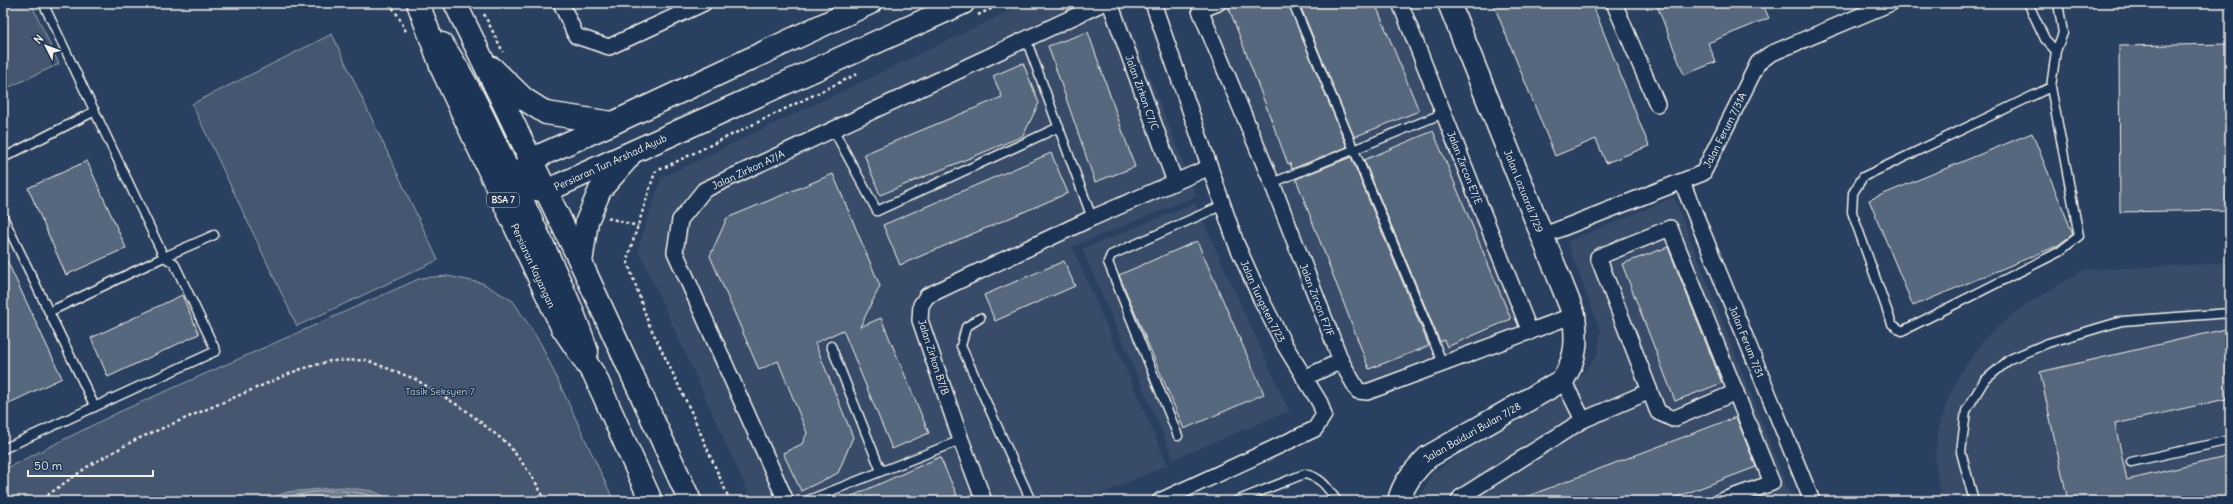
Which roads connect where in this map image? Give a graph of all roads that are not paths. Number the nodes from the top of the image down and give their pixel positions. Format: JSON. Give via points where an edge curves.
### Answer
{"nodes":[{"id":1,"x":43,"y":3,"type":"edge"},
{"id":2,"x":455,"y":3,"type":"edge"},
{"id":3,"x":561,"y":3,"type":"edge"},
{"id":4,"x":704,"y":3,"type":"edge"},
{"id":5,"x":870,"y":3,"type":"edge"},
{"id":6,"x":1103,"y":3,"type":"edge"},
{"id":7,"x":1110,"y":3,"type":"edge"},
{"id":8,"x":1153,"y":3,"type":"edge"},
{"id":9,"x":1218,"y":3,"type":"edge"},
{"id":10,"x":1293,"y":3,"type":"edge"},
{"id":11,"x":1400,"y":3,"type":"edge"},
{"id":12,"x":1449,"y":3,"type":"edge"},
{"id":13,"x":1614,"y":3,"type":"edge"},
{"id":14,"x":1891,"y":3,"type":"edge"},
{"id":15,"x":2028,"y":3,"type":"edge"},
{"id":16,"x":2058,"y":3,"type":"edge"},
{"id":17,"x":421,"y":10,"type":"edge"},
{"id":18,"x":968,"y":10,"type":"edge"},
{"id":19,"x":1026,"y":39,"type":"junction"},
{"id":20,"x":2056,"y":51,"type":"junction"},
{"id":21,"x":477,"y":52,"type":"junction"},
{"id":22,"x":2051,"y":87,"type":"junction"},
{"id":23,"x":1657,"y":104,"type":"dead end"},
{"id":24,"x":95,"y":111,"type":"junction"},
{"id":25,"x":1444,"y":113,"type":"junction"},
{"id":26,"x":613,"y":123,"type":"junction"},
{"id":27,"x":1059,"y":127,"type":"junction"},
{"id":28,"x":833,"y":130,"type":"junction"},
{"id":29,"x":1355,"y":149,"type":"junction"},
{"id":30,"x":633,"y":152,"type":"junction"},
{"id":31,"x":3,"y":158,"type":"edge"},
{"id":32,"x":530,"y":160,"type":"junction"},
{"id":33,"x":1210,"y":167,"type":"junction"},
{"id":34,"x":1175,"y":182,"type":"junction"},
{"id":35,"x":1682,"y":182,"type":"junction"},
{"id":36,"x":1272,"y":183,"type":"junction"},
{"id":37,"x":514,"y":185,"type":"junction"},
{"id":38,"x":546,"y":192,"type":"junction"},
{"id":39,"x":1223,"y":205,"type":"junction"},
{"id":40,"x":3,"y":217,"type":"edge"},
{"id":41,"x":1092,"y":218,"type":"junction"},
{"id":42,"x":214,"y":235,"type":"dead end"},
{"id":43,"x":1542,"y":236,"type":"junction"},
{"id":44,"x":164,"y":257,"type":"junction"},
{"id":45,"x":581,"y":264,"type":"junction"},
{"id":46,"x":49,"y":312,"type":"junction"},
{"id":47,"x":2230,"y":312,"type":"edge"},
{"id":48,"x":1574,"y":315,"type":"junction"},
{"id":49,"x":980,"y":318,"type":"dead end"},
{"id":50,"x":1530,"y":332,"type":"junction"},
{"id":51,"x":831,"y":346,"type":"dead end"},
{"id":52,"x":1341,"y":361,"type":"junction"},
{"id":53,"x":1443,"y":364,"type":"junction"},
{"id":54,"x":595,"y":376,"type":"junction"},
{"id":55,"x":1304,"y":378,"type":"junction"},
{"id":56,"x":1563,"y":380,"type":"junction"},
{"id":57,"x":1650,"y":391,"type":"junction"},
{"id":58,"x":1736,"y":392,"type":"junction"},
{"id":59,"x":95,"y":407,"type":"junction"},
{"id":60,"x":1583,"y":420,"type":"junction"},
{"id":61,"x":1178,"y":436,"type":"dead end"},
{"id":62,"x":961,"y":440,"type":"junction"},
{"id":63,"x":2230,"y":440,"type":"edge"},
{"id":64,"x":3,"y":449,"type":"edge"},
{"id":65,"x":2132,"y":462,"type":"dead end"},
{"id":66,"x":881,"y":471,"type":"junction"},
{"id":67,"x":1163,"y":500,"type":"edge"},
{"id":68,"x":651,"y":501,"type":"edge"},
{"id":69,"x":690,"y":501,"type":"edge"},
{"id":70,"x":786,"y":501,"type":"edge"},
{"id":71,"x":806,"y":501,"type":"edge"},
{"id":72,"x":984,"y":501,"type":"edge"},
{"id":73,"x":1030,"y":501,"type":"edge"},
{"id":74,"x":1236,"y":501,"type":"edge"},
{"id":75,"x":1337,"y":501,"type":"edge"},
{"id":76,"x":1399,"y":501,"type":"edge"},
{"id":77,"x":1459,"y":501,"type":"edge"},
{"id":78,"x":1721,"y":501,"type":"edge"},
{"id":79,"x":1812,"y":501,"type":"edge"},
{"id":80,"x":1974,"y":501,"type":"edge"}],
"edges":[{"from":1,"to":24,"type":"lane"},
{"from":2,"to":21,"type":"main road"},
{"from":3,"to":4,"type":"street","via":[[576,36],[609,47]]},
{"from":5,"to":26,"type":"main road"},
{"from":6,"to":19,"type":"street","name":"Jalan Zirkon A7/A"},
{"from":7,"to":34,"type":"street","name":"Jalan Zirkon C7/C"},
{"from":8,"to":33,"type":"street","name":"Jalan Tungsten 7/23"},
{"from":9,"to":36,"type":"street","name":"Jalan Zircon F7/F","via":[[1200,10]]},
{"from":10,"to":29,"type":"lane"},
{"from":11,"to":25,"type":"street","name":"Jalan Zircon E7/E"},
{"from":12,"to":43,"type":"main road","name":"Jalan Lazuardi 7/29"},
{"from":13,"to":23,"type":"street"},
{"from":14,"to":35,"type":"street","name":"Jalan Ferum 7/31A","via":[[1770,54],[1758,63],[1702,173]]},
{"from":15,"to":20,"type":"lane","via":[[2045,39]]},
{"from":16,"to":20,"type":"lane","via":[[2063,33]]},
{"from":17,"to":37,"type":"main road","via":[[461,73]]},
{"from":17,"to":54,"type":"main road","name":"Persiaran Kayangan","number":"BSA 7","via":[[442,71],[562,327]]},
{"from":18,"to":30,"type":"main road","name":"Persiaran Tun Arshad Ayub"},
{"from":19,"to":27,"type":"lane"},
{"from":19,"to":28,"type":"street","name":"Jalan Zirkon A7/A"},
{"from":20,"to":22,"type":"lane"},
{"from":21,"to":26,"type":"main road","via":[[510,87],[546,113]]},
{"from":21,"to":32,"type":"main road"},
{"from":22,"to":22,"type":"lane","via":[[1863,177],[1853,193],[1852,212],[1892,324],[1902,331],[2059,252],[2079,236]]},
{"from":24,"to":31,"type":"lane"},
{"from":24,"to":44,"type":"lane"},
{"from":25,"to":29,"type":"lane"},
{"from":25,"to":50,"type":"street","name":"Jalan Zircon E7/E"},
{"from":26,"to":32,"type":"main road"},
{"from":27,"to":28,"type":"lane","via":[[877,211]]},
{"from":27,"to":41,"type":"lane"},
{"from":28,"to":70,"type":"street","name":"Jalan Zirkon A7/A","via":[[704,190],[680,220],[676,252]]},
{"from":29,"to":36,"type":"lane"},
{"from":29,"to":53,"type":"lane"},
{"from":30,"to":38,"type":"main road","name":"Persiaran Tun Arshad Ayub"},
{"from":30,"to":45,"type":"main road","via":[[600,190],[586,221]]},
{"from":32,"to":37,"type":"main road"},
{"from":32,"to":38,"type":"main road"},
{"from":33,"to":34,"type":"street","name":"Jalan Zirkon B7/B"},
{"from":33,"to":39,"type":"street","name":"Jalan Tungsten 7/23"},
{"from":34,"to":41,"type":"street","name":"Jalan Zirkon B7/B"},
{"from":35,"to":43,"type":"street","name":"Jalan Ferum 7/31A"},
{"from":35,"to":79,"type":"street","name":"Jalan Ferum 7/31"},
{"from":36,"to":52,"type":"street","name":"Jalan Zircon F7/F"},
{"from":37,"to":38,"type":"main road","name":"Persiaran Tun Arshad Ayub"},
{"from":37,"to":54,"type":"main road","via":[[576,318]]},
{"from":38,"to":45,"type":"main road"},
{"from":39,"to":55,"type":"street","name":"Jalan Tungsten 7/23","via":[[1236,243],[1261,299]]},
{"from":39,"to":61,"type":"lane","via":[[1111,255],[1108,262]]},
{"from":40,"to":46,"type":"lane"},
{"from":41,"to":62,"type":"street","name":"Jalan Zirkon B7/B","via":[[927,296],[921,305],[920,320]]},
{"from":42,"to":44,"type":"lane"},
{"from":43,"to":48,"type":"main road","name":"Jalan Lazuardi 7/29"},
{"from":44,"to":46,"type":"lane"},
{"from":44,"to":59,"type":"lane","via":[[174,263],[216,351]]},
{"from":45,"to":69,"type":"main road"},
{"from":46,"to":59,"type":"lane"},
{"from":47,"to":80,"type":"lane","via":[[2122,321],[2048,343],[2010,360],[1984,381],[1966,411],[1961,452]]},
{"from":48,"to":50,"type":"street","name":"Jalan Zircon F7/F"},
{"from":48,"to":56,"type":"main road","name":"Jalan Lazuardi 7/29","via":[[1575,354]]},
{"from":49,"to":73,"type":"lane","via":[[966,327],[961,346]]},
{"from":50,"to":53,"type":"street","name":"Jalan Zircon F7/F"},
{"from":51,"to":66,"type":"lane"},
{"from":52,"to":53,"type":"street","name":"Jalan Zircon F7/F","via":[[1358,391],[1368,392]]},
{"from":52,"to":55,"type":"street"},
{"from":54,"to":68,"type":"main road","name":"Persiaran Kayangan","number":"BSA 7"},
{"from":55,"to":67,"type":"street","name":"Jalan Tungsten 7/23","via":[[1320,403],[1324,415],[1315,429]]},
{"from":56,"to":60,"type":"street"},
{"from":56,"to":76,"type":"main road","name":"Jalan Baiduri Bulan 7/28","via":[[1428,457],[1413,471]]},
{"from":57,"to":58,"type":"street","via":[[1658,412],[1674,419]]},
{"from":57,"to":58,"type":"street","via":[[1598,257],[1670,228]]},
{"from":57,"to":60,"type":"street"},
{"from":58,"to":78,"type":"street","via":[[1772,483]]},
{"from":59,"to":64,"type":"lane"},
{"from":60,"to":77,"type":"street","via":[[1461,497]]},
{"from":62,"to":66,"type":"lane"},
{"from":62,"to":72,"type":"street","name":"Jalan Zirkon B7/B"},
{"from":63,"to":65,"type":"lane"},
{"from":66,"to":71,"type":"lane"},
{"from":74,"to":75,"type":"lane","via":[[1304,474],[1316,476]]}]}
